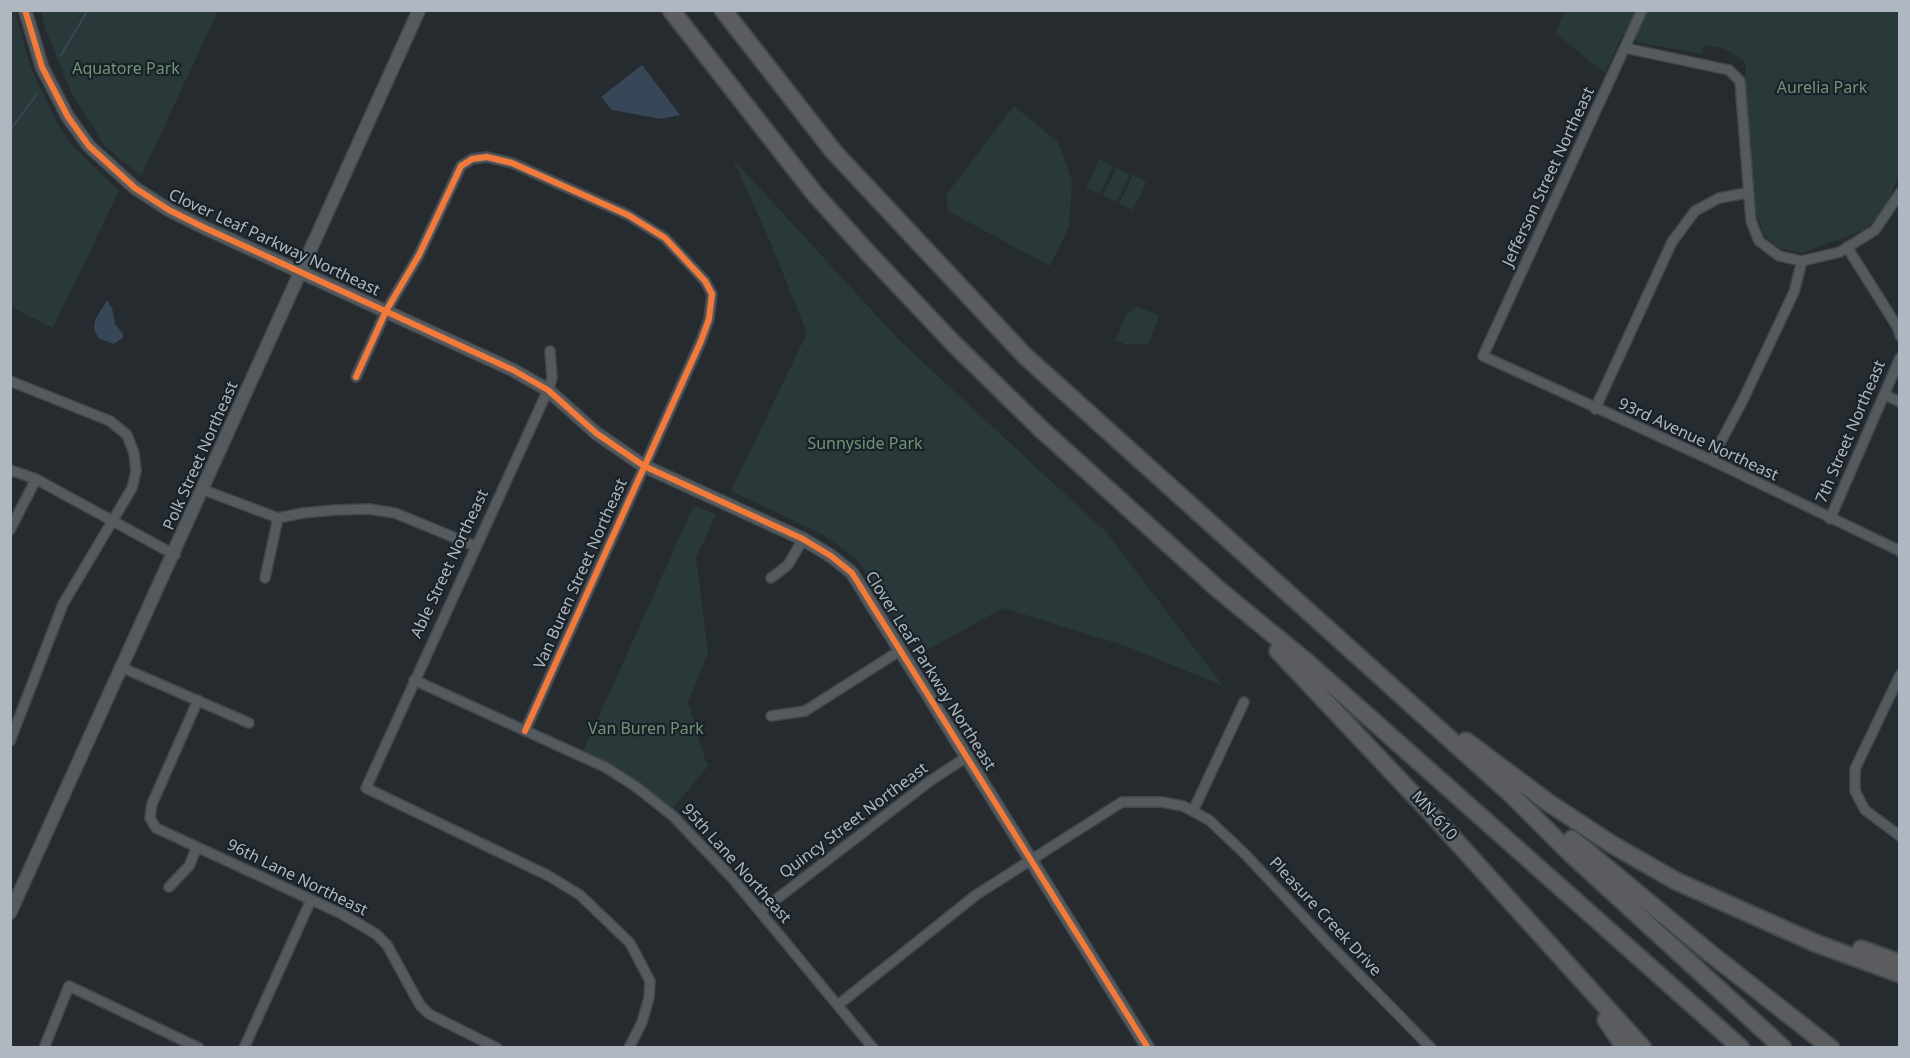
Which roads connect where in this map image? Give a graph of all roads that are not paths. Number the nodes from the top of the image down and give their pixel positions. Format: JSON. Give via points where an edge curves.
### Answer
{"nodes":[{"id":1,"x":26,"y":10,"type":"edge"},
{"id":2,"x":419,"y":10,"type":"edge"},
{"id":3,"x":671,"y":10,"type":"edge"},
{"id":4,"x":723,"y":10,"type":"edge"},
{"id":5,"x":1642,"y":10,"type":"edge"},
{"id":6,"x":1625,"y":48,"type":"junction"},
{"id":7,"x":1747,"y":193,"type":"junction"},
{"id":8,"x":1899,"y":193,"type":"edge"},
{"id":9,"x":1847,"y":248,"type":"junction"},
{"id":10,"x":1802,"y":261,"type":"junction"},
{"id":11,"x":301,"y":272,"type":"junction"},
{"id":12,"x":386,"y":311,"type":"junction"},
{"id":13,"x":1899,"y":336,"type":"edge"},
{"id":14,"x":550,"y":351,"type":"dead end"},
{"id":15,"x":1483,"y":356,"type":"joint"},
{"id":16,"x":1899,"y":358,"type":"edge"},
{"id":17,"x":356,"y":378,"type":"dead end"},
{"id":18,"x":10,"y":381,"type":"edge"},
{"id":19,"x":548,"y":390,"type":"junction"},
{"id":20,"x":1885,"y":395,"type":"junction"},
{"id":21,"x":1899,"y":402,"type":"edge"},
{"id":22,"x":1595,"y":409,"type":"junction"},
{"id":23,"x":1711,"y":460,"type":"junction"},
{"id":24,"x":644,"y":466,"type":"junction"},
{"id":25,"x":10,"y":470,"type":"edge"},
{"id":26,"x":36,"y":479,"type":"junction"},
{"id":27,"x":204,"y":490,"type":"junction"},
{"id":28,"x":278,"y":518,"type":"junction"},
{"id":29,"x":1830,"y":519,"type":"junction"},
{"id":30,"x":113,"y":521,"type":"junction"},
{"id":31,"x":10,"y":530,"type":"edge"},
{"id":32,"x":802,"y":539,"type":"junction"},
{"id":33,"x":475,"y":546,"type":"junction"},
{"id":34,"x":1899,"y":551,"type":"edge"},
{"id":35,"x":174,"y":555,"type":"junction"},
{"id":36,"x":265,"y":578,"type":"dead end"},
{"id":37,"x":771,"y":578,"type":"dead end"},
{"id":38,"x":1219,"y":590,"type":"junction"},
{"id":39,"x":901,"y":650,"type":"junction"},
{"id":40,"x":123,"y":668,"type":"junction"},
{"id":41,"x":1374,"y":671,"type":"junction"},
{"id":42,"x":1899,"y":675,"type":"edge"},
{"id":43,"x":414,"y":680,"type":"junction"},
{"id":44,"x":198,"y":700,"type":"junction"},
{"id":45,"x":1244,"y":702,"type":"dead end"},
{"id":46,"x":771,"y":716,"type":"dead end"},
{"id":47,"x":249,"y":723,"type":"dead end"},
{"id":48,"x":525,"y":731,"type":"junction"},
{"id":49,"x":10,"y":741,"type":"edge"},
{"id":50,"x":968,"y":756,"type":"junction"},
{"id":51,"x":1513,"y":796,"type":"junction"},
{"id":52,"x":1193,"y":811,"type":"junction"},
{"id":53,"x":1899,"y":836,"type":"edge"},
{"id":54,"x":197,"y":847,"type":"junction"},
{"id":55,"x":1033,"y":861,"type":"junction"},
{"id":56,"x":524,"y":865,"type":"junction"},
{"id":57,"x":532,"y":879,"type":"dead end"},
{"id":58,"x":169,"y":887,"type":"dead end"},
{"id":59,"x":15,"y":891,"type":"edge"},
{"id":60,"x":311,"y":900,"type":"junction"},
{"id":61,"x":760,"y":911,"type":"junction"},
{"id":62,"x":10,"y":913,"type":"edge"},
{"id":63,"x":1760,"y":918,"type":"junction"},
{"id":64,"x":1899,"y":963,"type":"edge"},
{"id":65,"x":1571,"y":971,"type":"junction"},
{"id":66,"x":1899,"y":974,"type":"edge"},
{"id":67,"x":838,"y":1005,"type":"junction"},
{"id":68,"x":44,"y":1047,"type":"edge"},
{"id":69,"x":199,"y":1047,"type":"edge"},
{"id":70,"x":244,"y":1047,"type":"edge"},
{"id":71,"x":497,"y":1047,"type":"edge"},
{"id":72,"x":629,"y":1047,"type":"edge"},
{"id":73,"x":873,"y":1047,"type":"edge"},
{"id":74,"x":1148,"y":1047,"type":"edge"},
{"id":75,"x":1431,"y":1047,"type":"edge"},
{"id":76,"x":1625,"y":1047,"type":"edge"},
{"id":77,"x":1643,"y":1047,"type":"edge"},
{"id":78,"x":1741,"y":1047,"type":"edge"},
{"id":79,"x":1783,"y":1047,"type":"edge"},
{"id":80,"x":1831,"y":1047,"type":"edge"}],
"edges":[{"from":1,"to":11,"type":"street","name":"Clover Leaf Parkway Northeast","via":[[42,67],[68,117],[115,172],[169,210]]},
{"from":2,"to":11,"type":"street","name":"Polk Street Northeast"},
{"from":3,"to":38,"type":"highway","via":[[814,193],[876,262],[1040,428]]},
{"from":4,"to":41,"type":"highway","via":[[834,152],[1025,356]]},
{"from":5,"to":6,"type":"street","name":"Jefferson Street Northeast"},
{"from":6,"to":7,"type":"street","via":[[1729,70],[1740,81]]},
{"from":6,"to":15,"type":"street","name":"Jefferson Street Northeast"},
{"from":7,"to":10,"type":"street","via":[[1759,241],[1779,256]]},
{"from":7,"to":22,"type":"street","via":[[1719,198],[1695,212],[1672,242]]},
{"from":8,"to":9,"type":"street","via":[[1875,230]]},
{"from":9,"to":10,"type":"street"},
{"from":9,"to":13,"type":"street","via":[[1898,328]]},
{"from":10,"to":23,"type":"street","via":[[1794,292]]},
{"from":11,"to":12,"type":"street","name":"Clover Leaf Parkway Northeast"},
{"from":11,"to":27,"type":"street","name":"Polk Street Northeast"},
{"from":12,"to":17,"type":"street"},
{"from":12,"to":19,"type":"street","name":"Clover Leaf Parkway Northeast"},
{"from":12,"to":24,"type":"street","name":"Van Buren Street Northeast","via":[[419,255],[461,166],[472,159],[487,157],[512,164],[628,215],[665,238],[712,294],[709,320]]},
{"from":14,"to":19,"type":"street","name":"Able Street Northeast","via":[[552,378]]},
{"from":15,"to":22,"type":"street","name":"93rd Avenue Northeast"},
{"from":16,"to":20,"type":"street","name":"7th Street Northeast"},
{"from":18,"to":30,"type":"street","via":[[110,421],[127,435],[136,471],[132,488]]},
{"from":19,"to":24,"type":"street","name":"Clover Leaf Parkway Northeast","via":[[596,433]]},
{"from":19,"to":33,"type":"street","name":"Able Street Northeast"},
{"from":20,"to":21,"type":"street"},
{"from":20,"to":29,"type":"street","name":"7th Street Northeast"},
{"from":22,"to":23,"type":"street","name":"93rd Avenue Northeast"},
{"from":23,"to":29,"type":"street","name":"93rd Avenue Northeast"},
{"from":24,"to":32,"type":"street","name":"Clover Leaf Parkway Northeast"},
{"from":24,"to":48,"type":"street","name":"Van Buren Street Northeast"},
{"from":25,"to":26,"type":"street"},
{"from":26,"to":30,"type":"street"},
{"from":26,"to":31,"type":"street"},
{"from":27,"to":28,"type":"street"},
{"from":27,"to":35,"type":"street","name":"Polk Street Northeast"},
{"from":28,"to":33,"type":"street","via":[[314,512],[378,510],[395,513]]},
{"from":28,"to":36,"type":"street"},
{"from":29,"to":34,"type":"street","name":"93rd Avenue Northeast"},
{"from":30,"to":35,"type":"street"},
{"from":30,"to":49,"type":"street","via":[[63,604]]},
{"from":32,"to":37,"type":"street","via":[[788,565]]},
{"from":32,"to":39,"type":"street","name":"Clover Leaf Parkway Northeast","via":[[831,555],[855,576]]},
{"from":33,"to":43,"type":"street","name":"Able Street Northeast"},
{"from":35,"to":40,"type":"street","name":"Polk Street Northeast"},
{"from":38,"to":65,"type":"highway","name":"MN-610","via":[[1428,810]]},
{"from":38,"to":78,"type":"highway","via":[[1308,663]]},
{"from":39,"to":46,"type":"street","via":[[805,711]]},
{"from":39,"to":50,"type":"street","name":"Clover Leaf Parkway Northeast"},
{"from":40,"to":44,"type":"street"},
{"from":40,"to":59,"type":"street","name":"Polk Street Northeast"},
{"from":41,"to":51,"type":"highway"},
{"from":41,"to":63,"type":"highway","via":[[1549,803],[1613,845],[1676,880]]},
{"from":42,"to":53,"type":"street","via":[[1855,769],[1855,791],[1865,810]]},
{"from":43,"to":48,"type":"street","name":"95th Lane Northeast"},
{"from":43,"to":56,"type":"street","name":"Able Street Northeast","via":[[366,788]]},
{"from":44,"to":47,"type":"street"},
{"from":44,"to":54,"type":"street","name":"96th Lane Northeast","via":[[152,804],[150,818],[156,828]]},
{"from":45,"to":52,"type":"street"},
{"from":48,"to":61,"type":"street","name":"95th Lane Northeast","via":[[605,767],[635,786],[673,816]]},
{"from":50,"to":55,"type":"street","name":"Clover Leaf Parkway Northeast"},
{"from":50,"to":61,"type":"street","name":"Quincy Street Northeast"},
{"from":51,"to":79,"type":"highway"},
{"from":51,"to":80,"type":"highway"},
{"from":52,"to":55,"type":"street","name":"Pleasure Creek Drive","via":[[1162,802],[1122,802]]},
{"from":52,"to":75,"type":"street","name":"Pleasure Creek Drive","via":[[1209,820],[1246,855]]},
{"from":54,"to":58,"type":"street","via":[[189,866]]},
{"from":54,"to":60,"type":"street","name":"96th Lane Northeast"},
{"from":55,"to":67,"type":"street","name":"Pleasure Creek Drive","via":[[976,895]]},
{"from":55,"to":74,"type":"street","name":"Clover Leaf Parkway Northeast"},
{"from":56,"to":57,"type":"street"},
{"from":56,"to":72,"type":"street","via":[[580,895],[630,943],[650,981],[644,1014]]},
{"from":59,"to":62,"type":"street","name":"Polk Street Northeast"},
{"from":60,"to":70,"type":"street"},
{"from":60,"to":71,"type":"street","name":"96th Lane Northeast","via":[[376,934],[387,945],[420,1005],[429,1014]]},
{"from":61,"to":67,"type":"street","name":"95th Lane Northeast"},
{"from":63,"to":64,"type":"highway"},
{"from":63,"to":66,"type":"highway"},
{"from":65,"to":76,"type":"highway"},
{"from":65,"to":77,"type":"highway","name":"MN-610"},
{"from":67,"to":73,"type":"street","name":"95th Lane Northeast"},
{"from":68,"to":69,"type":"street","via":[[69,986]]}]}
